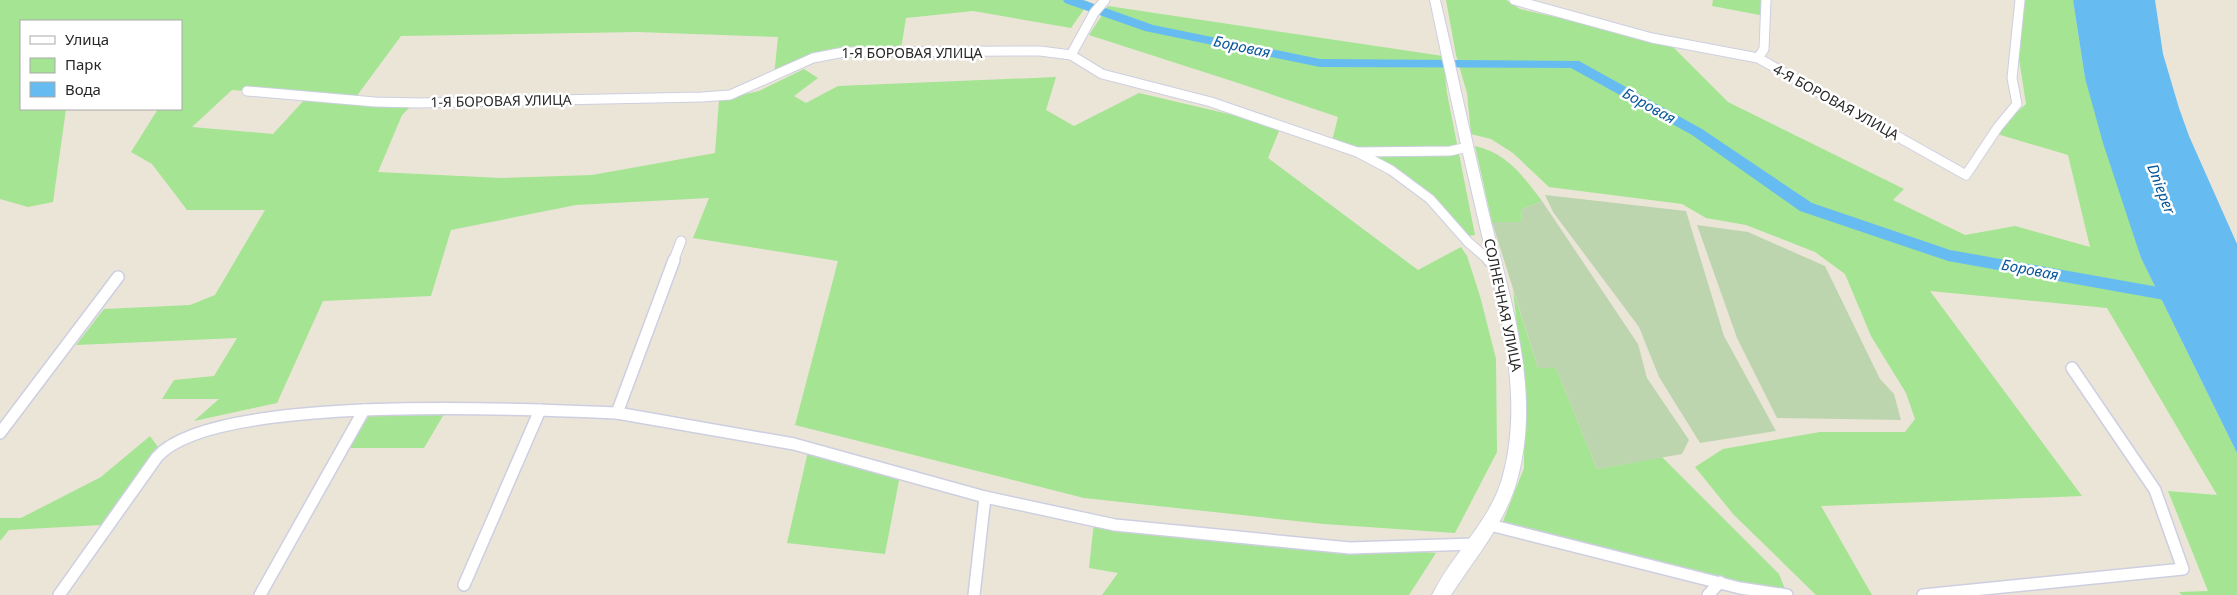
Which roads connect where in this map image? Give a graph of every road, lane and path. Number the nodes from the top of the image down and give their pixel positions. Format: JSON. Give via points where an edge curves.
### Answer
{"nodes":[{"id":1,"x":1105,"y":0,"type":"edge"},
{"id":2,"x":1435,"y":0,"type":"edge"},
{"id":3,"x":1514,"y":0,"type":"edge"},
{"id":4,"x":1766,"y":0,"type":"edge"},
{"id":5,"x":2020,"y":0,"type":"edge"},
{"id":6,"x":1071,"y":55,"type":"junction"},
{"id":7,"x":1758,"y":58,"type":"junction"},
{"id":8,"x":247,"y":91,"type":"dead end"},
{"id":9,"x":1468,"y":147,"type":"junction"},
{"id":10,"x":1357,"y":152,"type":"junction"},
{"id":11,"x":680,"y":241,"type":"dead end"},
{"id":12,"x":1496,"y":266,"type":"junction"},
{"id":13,"x":118,"y":277,"type":"dead end"},
{"id":14,"x":2072,"y":368,"type":"dead end"},
{"id":15,"x":364,"y":410,"type":"junction"},
{"id":16,"x":540,"y":410,"type":"junction"},
{"id":17,"x":617,"y":413,"type":"junction"},
{"id":18,"x":0,"y":434,"type":"edge"},
{"id":19,"x":985,"y":498,"type":"junction"},
{"id":20,"x":1490,"y":525,"type":"junction"},
{"id":21,"x":1474,"y":544,"type":"junction"},
{"id":22,"x":1720,"y":582,"type":"junction"},
{"id":23,"x":464,"y":585,"type":"dead end"},
{"id":24,"x":59,"y":595,"type":"edge"},
{"id":25,"x":260,"y":595,"type":"edge"},
{"id":26,"x":974,"y":595,"type":"edge"},
{"id":27,"x":1441,"y":595,"type":"edge"},
{"id":28,"x":1708,"y":595,"type":"edge"},
{"id":29,"x":1787,"y":595,"type":"edge"},
{"id":30,"x":1923,"y":595,"type":"edge"}],
"edges":[{"from":1,"to":6,"type":"street","via":[[1092,14]]},
{"from":2,"to":9,"type":"street","name":"СОЛНЕЧНАЯ УЛИЦА"},
{"from":3,"to":7,"type":"street","name":"4-Я БОРОВАЯ УЛИЦА","via":[[1652,38]]},
{"from":4,"to":7,"type":"street","via":[[1764,49]]},
{"from":5,"to":7,"type":"street","name":"4-Я БОРОВАЯ УЛИЦА","via":[[2012,78],[2017,104],[1966,175]]},
{"from":6,"to":8,"type":"street","name":"1-Я БОРОВАЯ УЛИЦА","via":[[1040,51],[844,52],[813,58],[730,95],[702,97],[419,103],[366,102]]},
{"from":6,"to":10,"type":"street","name":"1-Я БОРОВАЯ УЛИЦА","via":[[1102,74],[1211,102]]},
{"from":9,"to":10,"type":"street","via":[[1450,151]]},
{"from":9,"to":12,"type":"street","name":"СОЛНЕЧНАЯ УЛИЦА"},
{"from":10,"to":12,"type":"street","name":"1-Я БОРОВАЯ УЛИЦА","via":[[1391,170],[1430,200],[1468,242]]},
{"from":11,"to":17,"type":"street"},
{"from":12,"to":20,"type":"street","name":"СОЛНЕЧНАЯ УЛИЦА","via":[[1518,380],[1518,441],[1509,480]]},
{"from":13,"to":18,"type":"street"},
{"from":14,"to":30,"type":"street","via":[[2154,490],[2183,569]]},
{"from":15,"to":16,"type":"street"},
{"from":15,"to":24,"type":"street","via":[[283,416],[228,426],[195,435],[164,450]]},
{"from":15,"to":25,"type":"street"},
{"from":16,"to":17,"type":"street"},
{"from":16,"to":23,"type":"street"},
{"from":17,"to":19,"type":"street","via":[[794,444]]},
{"from":19,"to":21,"type":"street","via":[[1115,525],[1340,547]]},
{"from":19,"to":26,"type":"street"},
{"from":20,"to":21,"type":"street","name":"СОЛНЕЧНАЯ УЛИЦА"},
{"from":20,"to":22,"type":"street"},
{"from":21,"to":27,"type":"street","name":"СОЛНЕЧНАЯ УЛИЦА"},
{"from":22,"to":28,"type":"street"},
{"from":22,"to":29,"type":"street"}]}
